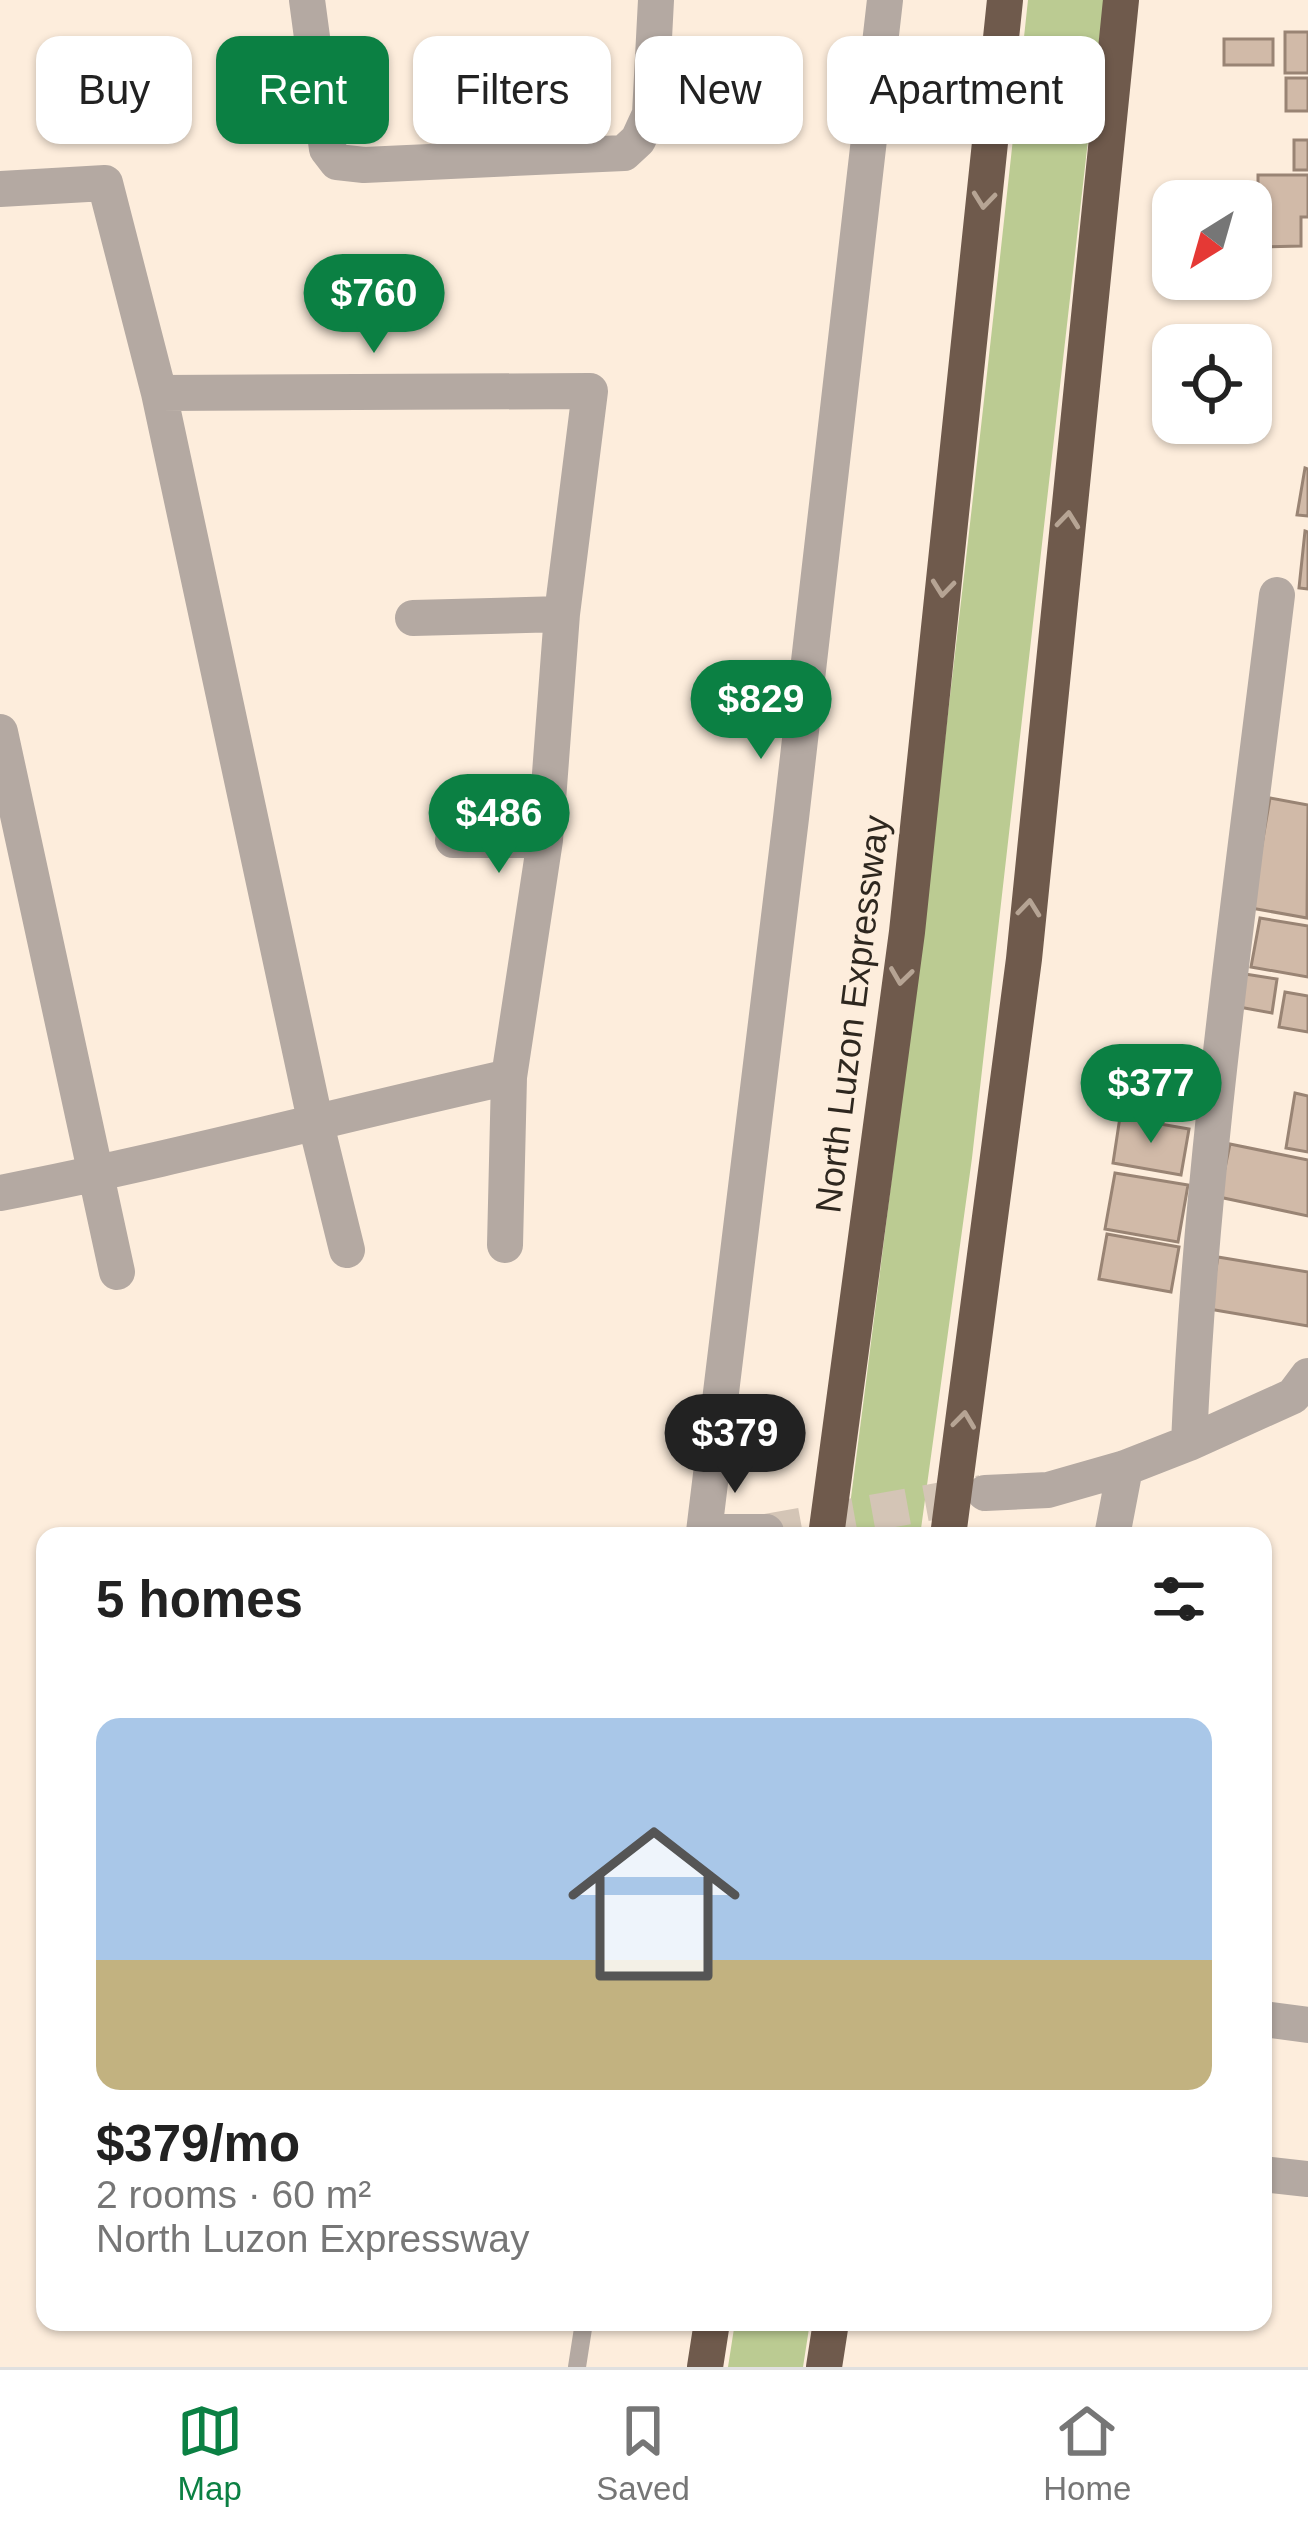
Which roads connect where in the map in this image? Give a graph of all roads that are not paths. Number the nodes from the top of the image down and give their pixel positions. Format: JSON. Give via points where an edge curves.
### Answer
{"nodes":[{"id":1,"x":307,"y":0,"type":"edge"},
{"id":2,"x":656,"y":0,"type":"edge"},
{"id":3,"x":885,"y":0,"type":"edge"},
{"id":4,"x":1004,"y":0,"type":"edge"},
{"id":5,"x":1121,"y":0,"type":"edge"},
{"id":6,"x":0,"y":189,"type":"edge"},
{"id":7,"x":159,"y":393,"type":"junction"},
{"id":8,"x":1277,"y":595,"type":"dead end"},
{"id":9,"x":562,"y":614,"type":"junction"},
{"id":10,"x":413,"y":618,"type":"dead end"},
{"id":11,"x":0,"y":732,"type":"edge"},
{"id":12,"x":453,"y":840,"type":"dead end"},
{"id":13,"x":545,"y":840,"type":"junction"},
{"id":14,"x":509,"y":1077,"type":"junction"},
{"id":15,"x":315,"y":1120,"type":"junction"},
{"id":16,"x":95,"y":1175,"type":"junction"},
{"id":17,"x":0,"y":1193,"type":"edge"},
{"id":18,"x":505,"y":1245,"type":"dead end"},
{"id":19,"x":346,"y":1250,"type":"dead end"},
{"id":20,"x":117,"y":1272,"type":"dead end"},
{"id":21,"x":1303,"y":1390,"type":"edge"},
{"id":22,"x":1189,"y":1443,"type":"junction"},
{"id":23,"x":1125,"y":1468,"type":"junction"},
{"id":24,"x":985,"y":1493,"type":"tunnel mouth"},
{"id":25,"x":705,"y":1527,"type":"edge"},
{"id":26,"x":827,"y":1527,"type":"edge"},
{"id":27,"x":949,"y":1527,"type":"edge"},
{"id":28,"x":1114,"y":1527,"type":"edge"},
{"id":29,"x":1272,"y":2020,"type":"edge"},
{"id":30,"x":1308,"y":2025,"type":"edge"},
{"id":31,"x":1272,"y":2175,"type":"edge"},
{"id":32,"x":1308,"y":2179,"type":"edge"},
{"id":33,"x":583,"y":2331,"type":"edge"},
{"id":34,"x":711,"y":2331,"type":"edge"},
{"id":35,"x":830,"y":2331,"type":"edge"},
{"id":36,"x":577,"y":2367,"type":"edge"},
{"id":37,"x":705,"y":2367,"type":"edge"},
{"id":38,"x":824,"y":2367,"type":"edge"}],
"edges":[{"from":1,"to":2,"type":"street","via":[[327,149],[337,162],[364,164],[624,153],[650,114]]},
{"from":3,"to":25,"type":"street"},
{"from":4,"to":26,"type":"highway","name":"North Luzon Expressway","one_way":true,"via":[[907,932]]},
{"from":27,"to":5,"type":"highway","one_way":true,"via":[[1024,959]]},
{"from":6,"to":7,"type":"street","via":[[105,183]]},
{"from":7,"to":9,"type":"street","via":[[590,391]]},
{"from":7,"to":15,"type":"street"},
{"from":8,"to":22,"type":"street","via":[[1211,1149]]},
{"from":9,"to":10,"type":"street"},
{"from":9,"to":13,"type":"street"},
{"from":11,"to":16,"type":"street"},
{"from":12,"to":13,"type":"street"},
{"from":13,"to":14,"type":"street"},
{"from":14,"to":15,"type":"street"},
{"from":14,"to":18,"type":"street"},
{"from":15,"to":16,"type":"street"},
{"from":15,"to":19,"type":"street"},
{"from":16,"to":17,"type":"street"},
{"from":16,"to":20,"type":"street"},
{"from":21,"to":22,"type":"street"},
{"from":22,"to":23,"type":"street"},
{"from":23,"to":24,"type":"street","via":[[1048,1490]]},
{"from":23,"to":28,"type":"street"},
{"from":29,"to":30,"type":"street"},
{"from":31,"to":32,"type":"street"},
{"from":33,"to":36,"type":"lane"},
{"from":34,"to":37,"type":"highway"},
{"from":35,"to":38,"type":"highway"}]}
